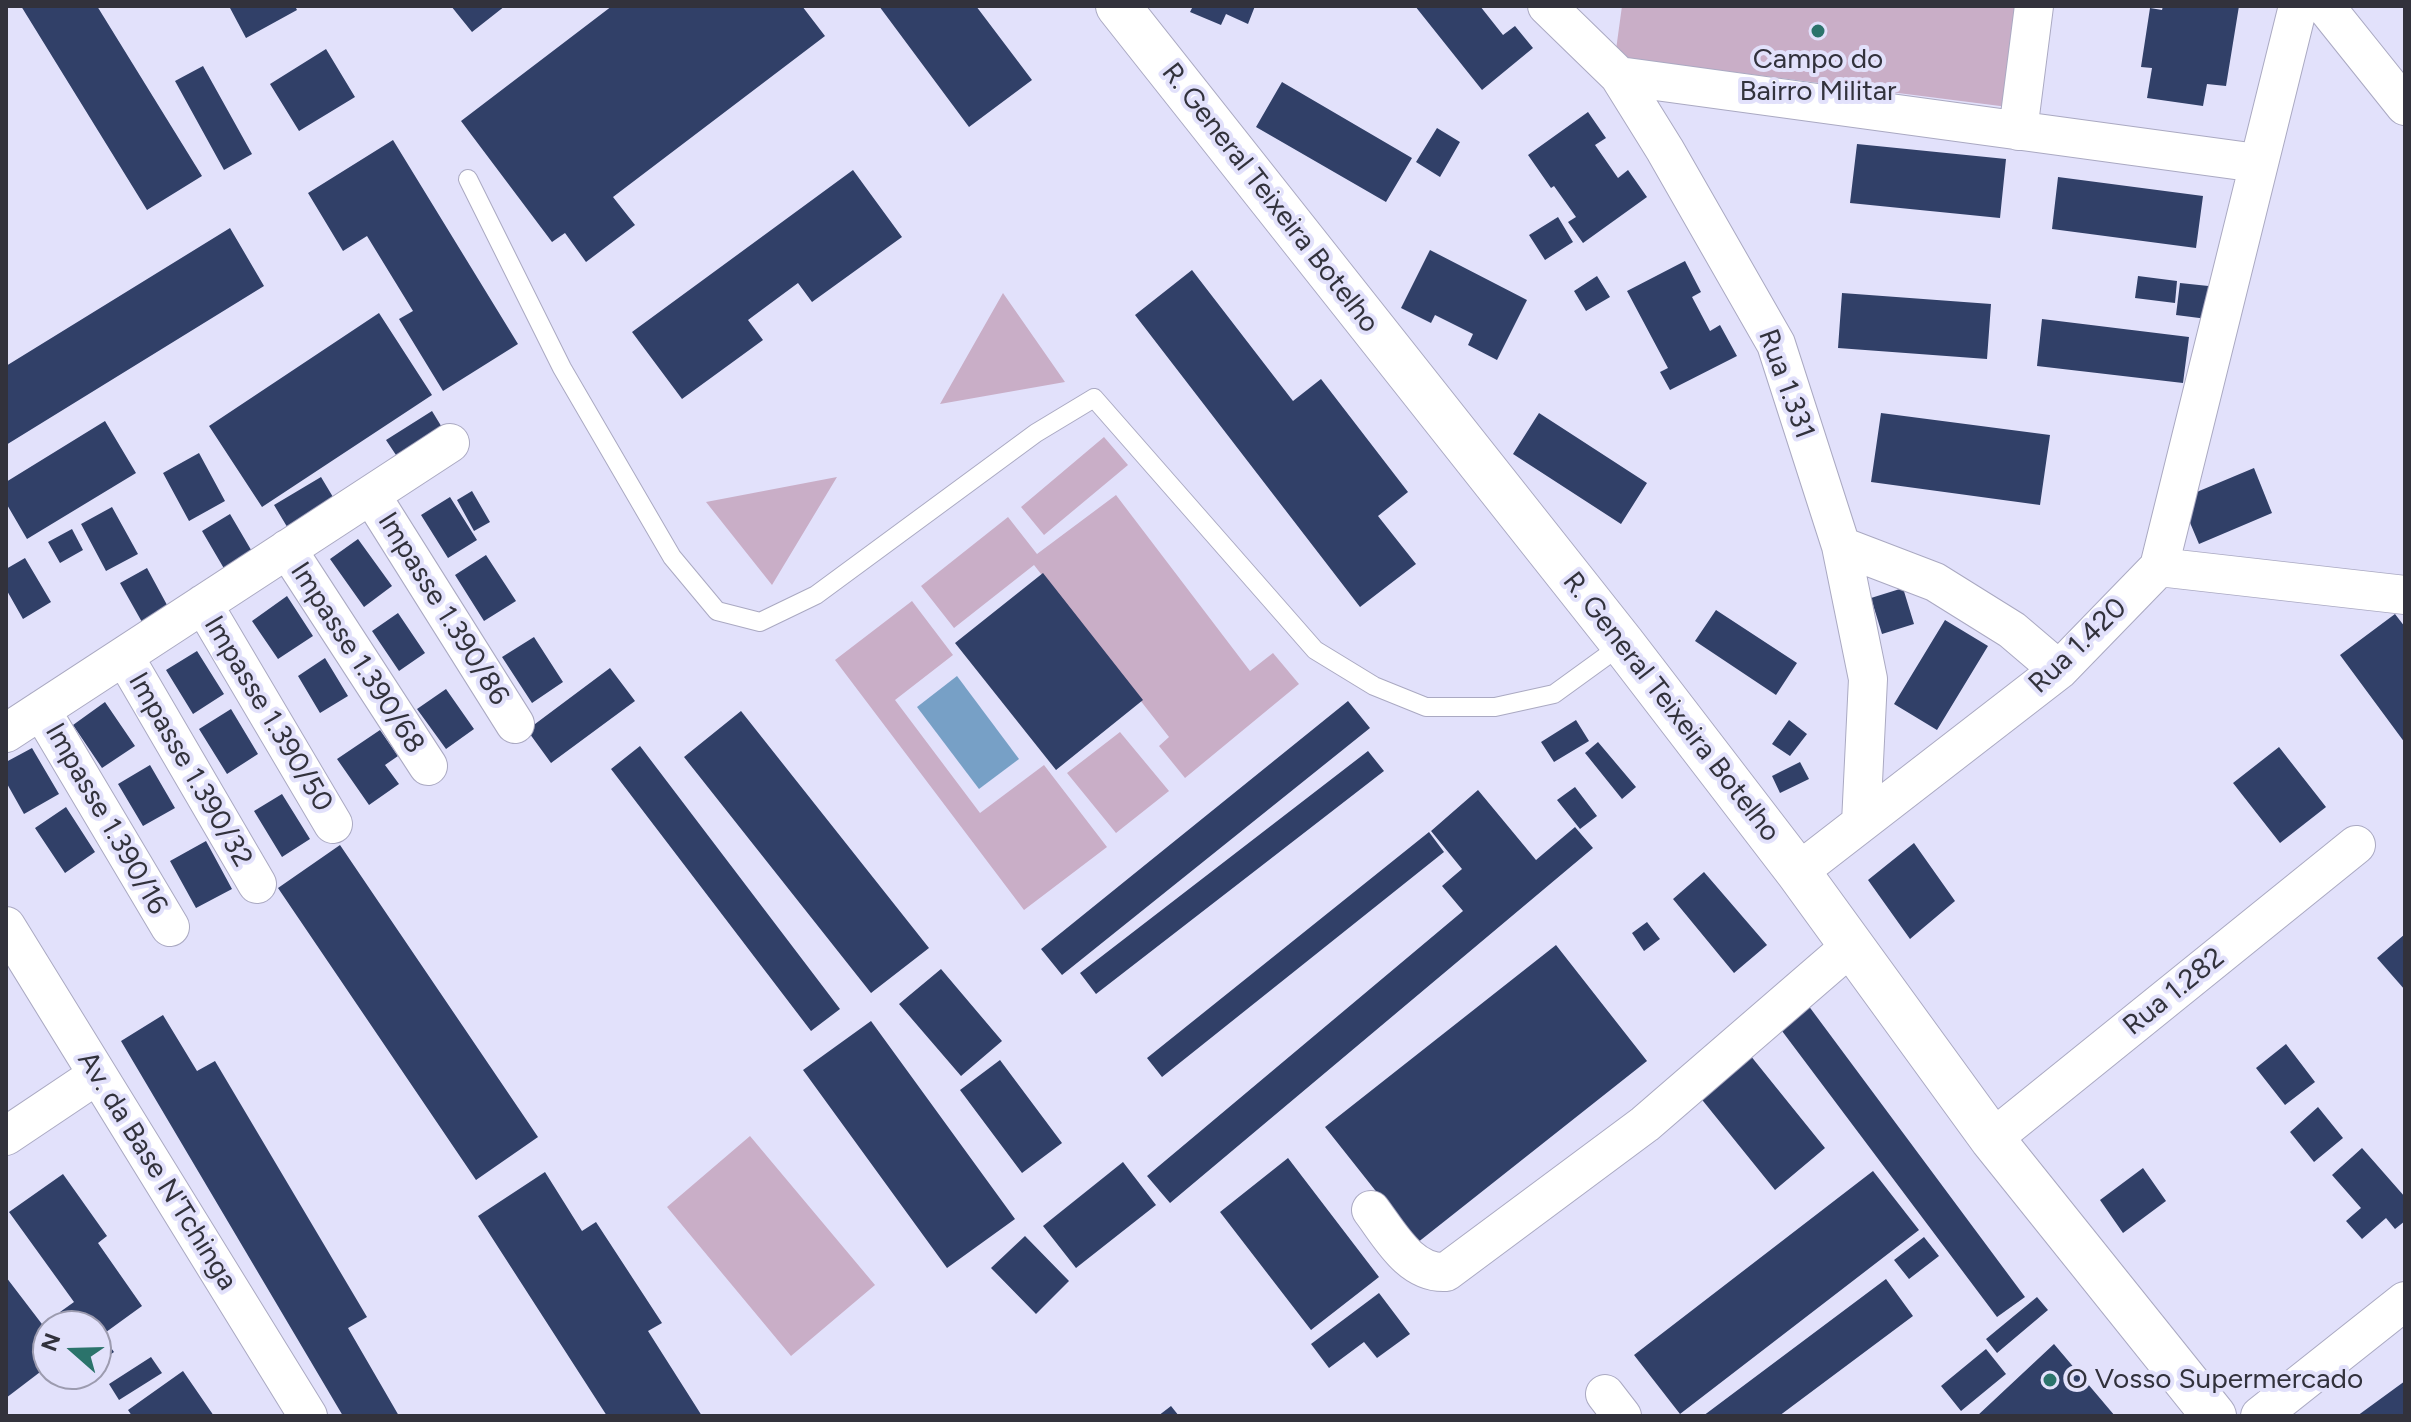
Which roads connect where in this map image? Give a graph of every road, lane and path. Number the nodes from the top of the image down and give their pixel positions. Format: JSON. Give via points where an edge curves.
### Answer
{"nodes":[{"id":1,"x":1118,"y":6,"type":"edge"},
{"id":2,"x":1547,"y":6,"type":"edge"},
{"id":3,"x":2034,"y":6,"type":"edge"},
{"id":4,"x":2298,"y":6,"type":"edge"},
{"id":5,"x":2325,"y":6,"type":"edge"},
{"id":6,"x":1619,"y":76,"type":"junction"},
{"id":7,"x":2405,"y":106,"type":"edge"},
{"id":8,"x":2018,"y":131,"type":"junction"},
{"id":9,"x":2257,"y":163,"type":"junction"},
{"id":10,"x":468,"y":179,"type":"dead end"},
{"id":11,"x":450,"y":443,"type":"dead end"},
{"id":12,"x":371,"y":495,"type":"junction"},
{"id":13,"x":1841,"y":546,"type":"junction"},
{"id":14,"x":287,"y":549,"type":"junction"},
{"id":15,"x":2159,"y":567,"type":"junction"},
{"id":16,"x":2405,"y":595,"type":"edge"},
{"id":17,"x":203,"y":604,"type":"junction"},
{"id":18,"x":1623,"y":644,"type":"junction"},
{"id":19,"x":124,"y":656,"type":"junction"},
{"id":20,"x":2059,"y":670,"type":"junction"},
{"id":21,"x":41,"y":710,"type":"junction"},
{"id":22,"x":515,"y":724,"type":"dead end"},
{"id":23,"x":6,"y":733,"type":"edge"},
{"id":24,"x":428,"y":766,"type":"dead end"},
{"id":25,"x":1861,"y":823,"type":"junction"},
{"id":26,"x":333,"y":824,"type":"dead end"},
{"id":27,"x":2356,"y":845,"type":"dead end"},
{"id":28,"x":1798,"y":872,"type":"junction"},
{"id":29,"x":257,"y":884,"type":"dead end"},
{"id":30,"x":6,"y":926,"type":"edge"},
{"id":31,"x":170,"y":927,"type":"dead end"},
{"id":32,"x":1851,"y":946,"type":"junction"},
{"id":33,"x":97,"y":1075,"type":"junction"},
{"id":34,"x":6,"y":1136,"type":"edge"},
{"id":35,"x":1992,"y":1139,"type":"junction"},
{"id":36,"x":1371,"y":1210,"type":"dead end"},
{"id":37,"x":2405,"y":1301,"type":"edge"},
{"id":38,"x":306,"y":1415,"type":"edge"},
{"id":39,"x":2214,"y":1416,"type":"edge"},
{"id":40,"x":2260,"y":1416,"type":"edge"}],
"edges":[{"from":1,"to":18,"type":"street","name":"R. General Teixeira Botelho"},
{"from":2,"to":6,"type":"street","name":"Rua 1.331"},
{"from":3,"to":8,"type":"street"},
{"from":4,"to":9,"type":"street"},
{"from":5,"to":7,"type":"street"},
{"from":6,"to":8,"type":"street"},
{"from":6,"to":13,"type":"street","name":"Rua 1.331","via":[[1776,344]]},
{"from":8,"to":9,"type":"street"},
{"from":9,"to":15,"type":"street"},
{"from":10,"to":18,"type":"lane","via":[[578,395],[672,557],[717,611],[760,622],[816,595],[1036,433],[1094,398],[1315,650],[1374,686],[1426,707],[1495,707],[1554,694]]},
{"from":11,"to":12,"type":"street"},
{"from":12,"to":14,"type":"street"},
{"from":12,"to":22,"type":"street","name":"Impasse 1.390/86"},
{"from":13,"to":20,"type":"street","via":[[1935,582],[2012,630]]},
{"from":13,"to":25,"type":"street","name":"Rua 1.331","via":[[1868,679]]},
{"from":14,"to":17,"type":"street"},
{"from":14,"to":24,"type":"street","name":"Impasse 1.390/68"},
{"from":15,"to":16,"type":"street"},
{"from":15,"to":20,"type":"street","name":"Rua 1.420"},
{"from":17,"to":19,"type":"street"},
{"from":17,"to":26,"type":"street","name":"Impasse 1.390/50"},
{"from":18,"to":28,"type":"street","name":"R. General Teixeira Botelho"},
{"from":19,"to":21,"type":"street"},
{"from":19,"to":29,"type":"street","name":"Impasse 1.390/32"},
{"from":20,"to":25,"type":"street","name":"Rua 1.420"},
{"from":21,"to":23,"type":"street"},
{"from":21,"to":31,"type":"street","name":"Impasse 1.390/16"},
{"from":25,"to":28,"type":"street","name":"Rua 1.420"},
{"from":27,"to":35,"type":"street","name":"Rua 1.282"},
{"from":28,"to":32,"type":"street","name":"R. General Teixeira Botelho"},
{"from":30,"to":33,"type":"street","name":"Av. da Base N'Tchinga"},
{"from":32,"to":35,"type":"street","name":"R. General Teixeira Botelho"},
{"from":32,"to":36,"type":"street","via":[[1645,1124],[1446,1272],[1432,1273],[1412,1262]]},
{"from":33,"to":34,"type":"street"},
{"from":33,"to":38,"type":"street","name":"Av. da Base N'Tchinga"},
{"from":35,"to":39,"type":"street","name":"R. General Teixeira Botelho"},
{"from":37,"to":40,"type":"street"}]}
